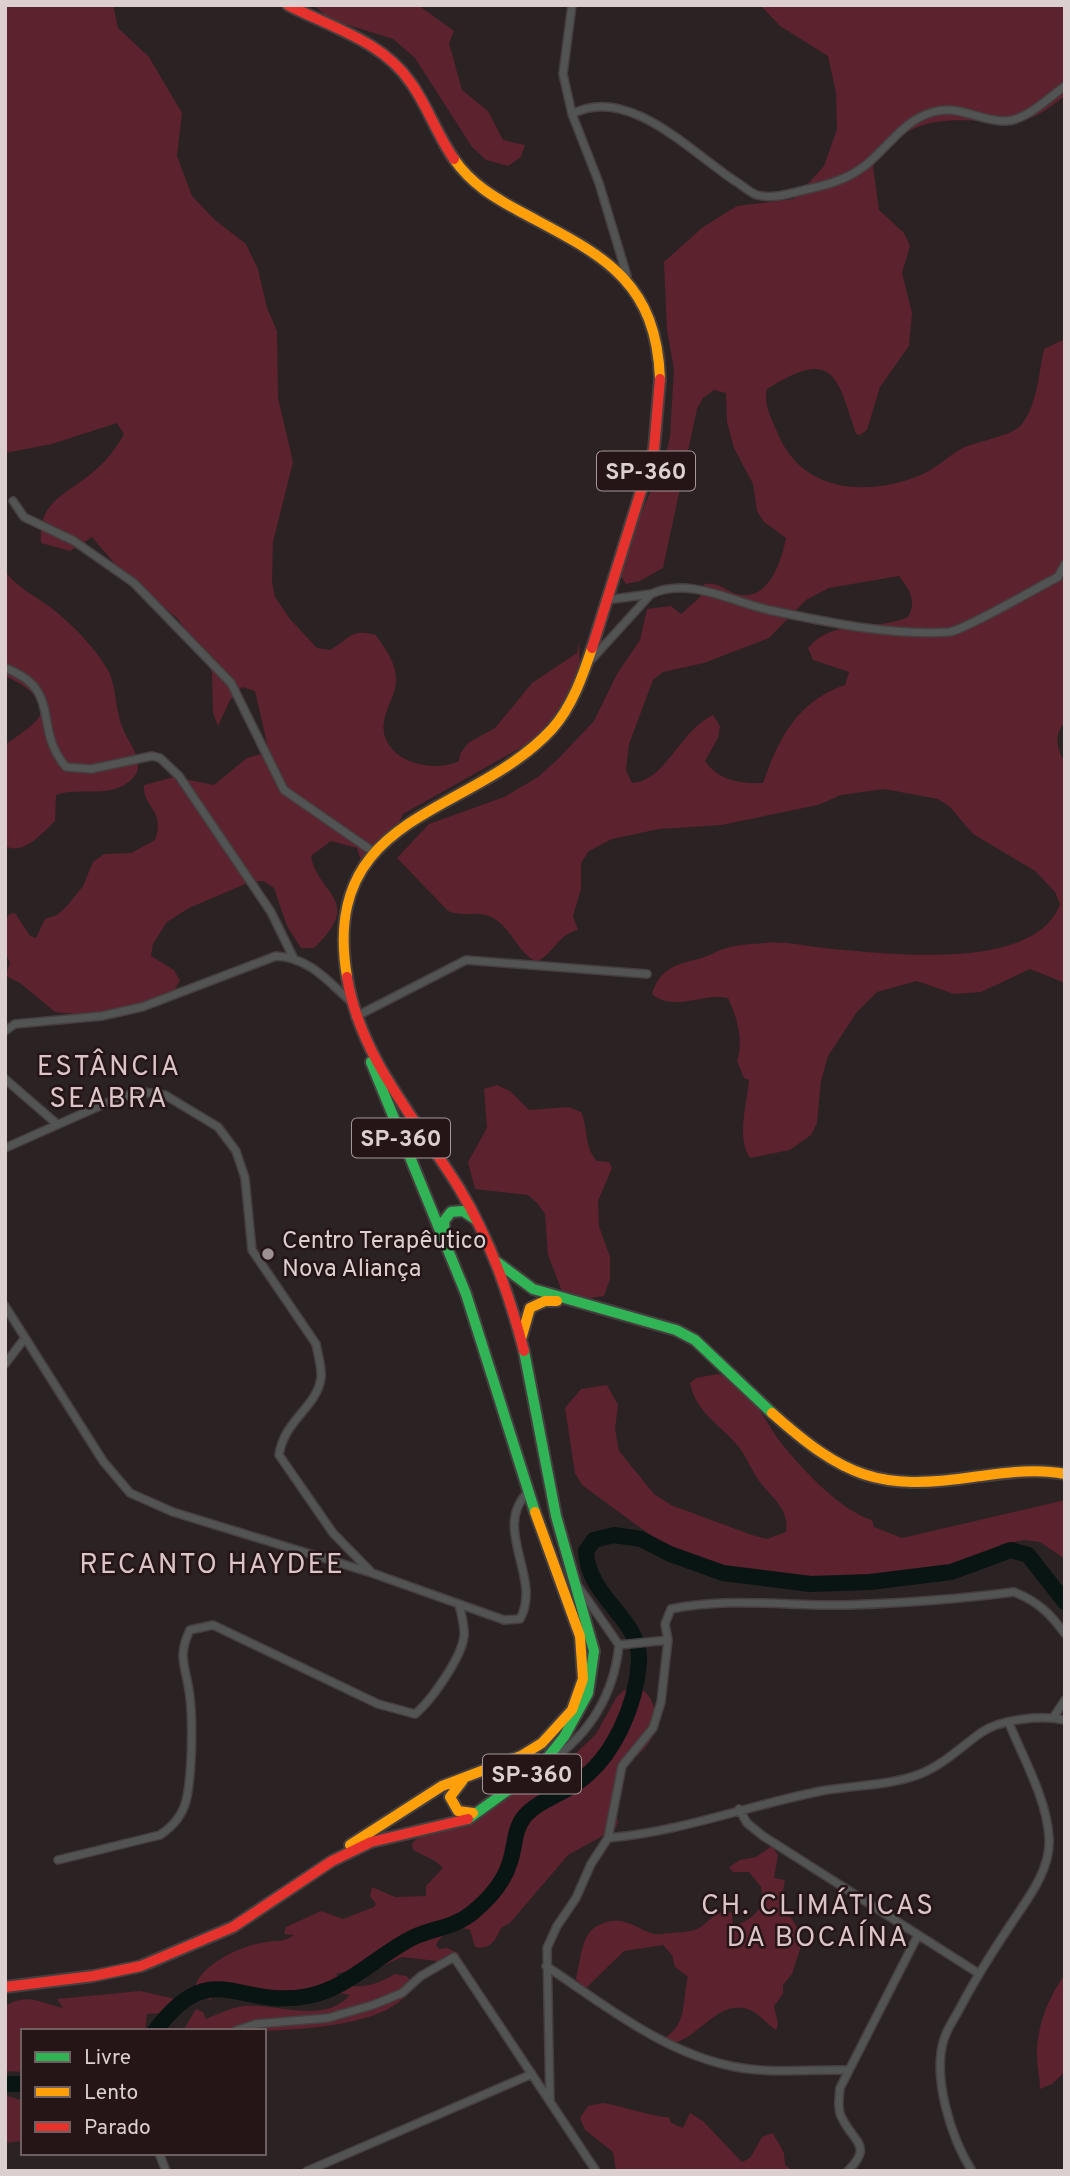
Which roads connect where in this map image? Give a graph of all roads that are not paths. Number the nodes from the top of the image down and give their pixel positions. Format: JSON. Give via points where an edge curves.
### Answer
{"nodes":[{"id":1,"x":288,"y":5,"type":"edge"},
{"id":2,"x":572,"y":5,"type":"edge"},
{"id":3,"x":1065,"y":86,"type":"edge"},
{"id":4,"x":572,"y":114,"type":"junction"},
{"id":5,"x":627,"y":278,"type":"junction"},
{"id":6,"x":13,"y":500,"type":"dead end"},
{"id":7,"x":1065,"y":564,"type":"edge"},
{"id":8,"x":651,"y":594,"type":"junction"},
{"id":9,"x":606,"y":600,"type":"junction"},
{"id":10,"x":5,"y":668,"type":"edge"},
{"id":11,"x":584,"y":668,"type":"junction"},
{"id":12,"x":376,"y":854,"type":"junction"},
{"id":13,"x":293,"y":957,"type":"junction"},
{"id":14,"x":647,"y":974,"type":"dead end"},
{"id":15,"x":349,"y":1001,"type":"junction"},
{"id":16,"x":354,"y":1017,"type":"junction"},
{"id":17,"x":5,"y":1031,"type":"edge"},
{"id":18,"x":362,"y":1035,"type":"junction"},
{"id":19,"x":5,"y":1079,"type":"edge"},
{"id":20,"x":57,"y":1124,"type":"junction"},
{"id":21,"x":5,"y":1148,"type":"edge"},
{"id":22,"x":478,"y":1221,"type":"junction"},
{"id":23,"x":445,"y":1239,"type":"junction"},
{"id":24,"x":497,"y":1262,"type":"junction"},
{"id":25,"x":570,"y":1301,"type":"junction"},
{"id":26,"x":5,"y":1306,"type":"edge"},
{"id":27,"x":25,"y":1338,"type":"junction"},
{"id":28,"x":521,"y":1339,"type":"junction"},
{"id":29,"x":5,"y":1364,"type":"edge"},
{"id":30,"x":1065,"y":1474,"type":"edge"},
{"id":31,"x":528,"y":1492,"type":"junction"},
{"id":32,"x":372,"y":1573,"type":"junction"},
{"id":33,"x":570,"y":1574,"type":"junction"},
{"id":34,"x":459,"y":1604,"type":"junction"},
{"id":35,"x":1065,"y":1634,"type":"edge"},
{"id":36,"x":668,"y":1640,"type":"junction"},
{"id":37,"x":619,"y":1645,"type":"junction"},
{"id":38,"x":1065,"y":1700,"type":"edge"},
{"id":39,"x":1053,"y":1718,"type":"junction"},
{"id":40,"x":1065,"y":1720,"type":"edge"},
{"id":41,"x":1009,"y":1723,"type":"junction"},
{"id":42,"x":540,"y":1767,"type":"junction"},
{"id":43,"x":472,"y":1773,"type":"junction"},
{"id":44,"x":491,"y":1806,"type":"junction"},
{"id":45,"x":738,"y":1809,"type":"junction"},
{"id":46,"x":608,"y":1838,"type":"junction"},
{"id":47,"x":58,"y":1860,"type":"dead end"},
{"id":48,"x":332,"y":1861,"type":"junction"},
{"id":49,"x":918,"y":1935,"type":"junction"},
{"id":50,"x":546,"y":1966,"type":"junction"},
{"id":51,"x":978,"y":1973,"type":"junction"},
{"id":52,"x":5,"y":1987,"type":"edge"},
{"id":53,"x":241,"y":2029,"type":"edge"},
{"id":54,"x":849,"y":2070,"type":"junction"},
{"id":55,"x":532,"y":2074,"type":"junction"},
{"id":56,"x":550,"y":2102,"type":"junction"},
{"id":57,"x":307,"y":2171,"type":"edge"},
{"id":58,"x":596,"y":2171,"type":"edge"},
{"id":59,"x":848,"y":2171,"type":"edge"},
{"id":60,"x":972,"y":2171,"type":"edge"}],
"edges":[{"from":1,"to":5,"type":"main road","number":"SP-360","via":[[390,59],[415,88],[452,159],[474,183],[608,261]]},
{"from":2,"to":4,"type":"street","via":[[563,74]]},
{"from":3,"to":4,"type":"street","via":[[1025,115],[1007,121],[954,110],[920,116],[856,172],[820,188],[774,196],[755,195],[672,134],[628,111],[597,105]]},
{"from":4,"to":5,"type":"street","via":[[599,183]]},
{"from":5,"to":9,"type":"main road","number":"SP-360","via":[[646,318],[659,366],[656,439]]},
{"from":6,"to":12,"type":"street","via":[[24,517],[74,541],[134,583],[231,683],[284,790]]},
{"from":7,"to":8,"type":"street","via":[[1058,577],[952,632],[870,629],[766,609],[708,590],[664,588]]},
{"from":8,"to":9,"type":"street"},
{"from":8,"to":11,"type":"street"},
{"from":9,"to":11,"type":"main road","number":"SP-360"},
{"from":10,"to":13,"type":"street","via":[[31,681],[41,692],[49,739],[66,767],[91,769],[152,756],[179,776],[271,912]]},
{"from":11,"to":12,"type":"main road","number":"SP-360","via":[[555,727],[534,745],[407,824]]},
{"from":12,"to":15,"type":"main road","number":"SP-360","via":[[356,881],[346,909]]},
{"from":13,"to":15,"type":"street","via":[[308,963]]},
{"from":13,"to":17,"type":"street","via":[[276,956],[248,964],[142,1007],[102,1016],[15,1024]]},
{"from":14,"to":16,"type":"street","via":[[466,960]]},
{"from":15,"to":16,"type":"main road","number":"SP-360"},
{"from":16,"to":18,"type":"main road","number":"SP-360"},
{"from":18,"to":22,"type":"main road","number":"SP-360"},
{"from":18,"to":23,"type":"main road","number":"SP-360","via":[[381,1091]]},
{"from":19,"to":20,"type":"street"},
{"from":20,"to":21,"type":"street"},
{"from":20,"to":32,"type":"street","via":[[120,1097],[143,1092],[165,1095],[218,1127],[236,1151],[245,1178],[252,1250],[316,1344],[320,1363],[321,1379],[312,1399],[282,1437],[279,1455],[333,1533]]},
{"from":22,"to":23,"type":"main road","via":[[463,1211],[451,1212],[444,1221]]},
{"from":22,"to":24,"type":"main road","number":"SP-360"},
{"from":23,"to":31,"type":"main road","number":"SP-360"},
{"from":24,"to":25,"type":"main road","via":[[533,1289]]},
{"from":24,"to":28,"type":"main road","number":"SP-360"},
{"from":25,"to":28,"type":"main road","via":[[545,1301],[530,1308]]},
{"from":25,"to":30,"type":"main road","via":[[676,1330],[695,1340],[795,1433],[866,1477],[910,1485],[1033,1470]]},
{"from":26,"to":27,"type":"street"},
{"from":27,"to":29,"type":"street"},
{"from":27,"to":32,"type":"street","via":[[103,1461],[130,1493],[173,1512]]},
{"from":28,"to":33,"type":"main road","number":"SP-360"},
{"from":31,"to":34,"type":"street","via":[[517,1503],[512,1522],[526,1587],[526,1609],[520,1619],[504,1620]]},
{"from":31,"to":43,"type":"main road","number":"SP-360","via":[[580,1636],[583,1679],[572,1710],[549,1738],[521,1756]]},
{"from":32,"to":34,"type":"street"},
{"from":33,"to":37,"type":"street"},
{"from":33,"to":42,"type":"main road","number":"SP-360","via":[[594,1651],[592,1676],[577,1717]]},
{"from":34,"to":47,"type":"street","via":[[462,1648],[426,1705],[415,1714],[379,1704],[213,1625],[190,1630],[181,1648],[191,1727],[186,1802],[173,1826],[160,1835]]},
{"from":35,"to":36,"type":"street","via":[[1033,1599],[1014,1592],[846,1605],[693,1604],[671,1609],[665,1624]]},
{"from":36,"to":37,"type":"street"},
{"from":36,"to":46,"type":"street","via":[[661,1702],[653,1728],[622,1766]]},
{"from":37,"to":42,"type":"street","via":[[608,1693],[585,1732]]},
{"from":38,"to":39,"type":"street"},
{"from":39,"to":40,"type":"street"},
{"from":39,"to":41,"type":"street"},
{"from":41,"to":45,"type":"street","via":[[985,1730],[922,1773]]},
{"from":41,"to":51,"type":"street","via":[[1043,1808],[1049,1838],[1046,1862],[1031,1895]]},
{"from":42,"to":44,"type":"main road","number":"SP-360"},
{"from":43,"to":44,"type":"main road","via":[[451,1791],[453,1806],[462,1814]]},
{"from":43,"to":48,"type":"main road","number":"SP-360","via":[[442,1786]]},
{"from":44,"to":48,"type":"main road","number":"SP-360","via":[[470,1819],[371,1842]]},
{"from":45,"to":46,"type":"street","via":[[649,1834]]},
{"from":45,"to":49,"type":"street","via":[[763,1836]]},
{"from":46,"to":50,"type":"street","via":[[557,1926],[547,1948]]},
{"from":48,"to":52,"type":"main road","number":"SP-360","via":[[233,1927],[184,1950],[114,1973]]},
{"from":49,"to":51,"type":"street"},
{"from":49,"to":54,"type":"street"},
{"from":50,"to":54,"type":"street","via":[[649,2034],[697,2057],[737,2067]]},
{"from":50,"to":56,"type":"street"},
{"from":51,"to":60,"type":"street","via":[[944,2038],[941,2064],[947,2110],[960,2153]]},
{"from":53,"to":55,"type":"street","via":[[328,2018],[373,2005],[402,1993],[454,1957]]},
{"from":54,"to":59,"type":"street","via":[[838,2104],[841,2119],[861,2148],[860,2158]]},
{"from":55,"to":56,"type":"street"},
{"from":55,"to":57,"type":"street"},
{"from":56,"to":58,"type":"street"}]}
